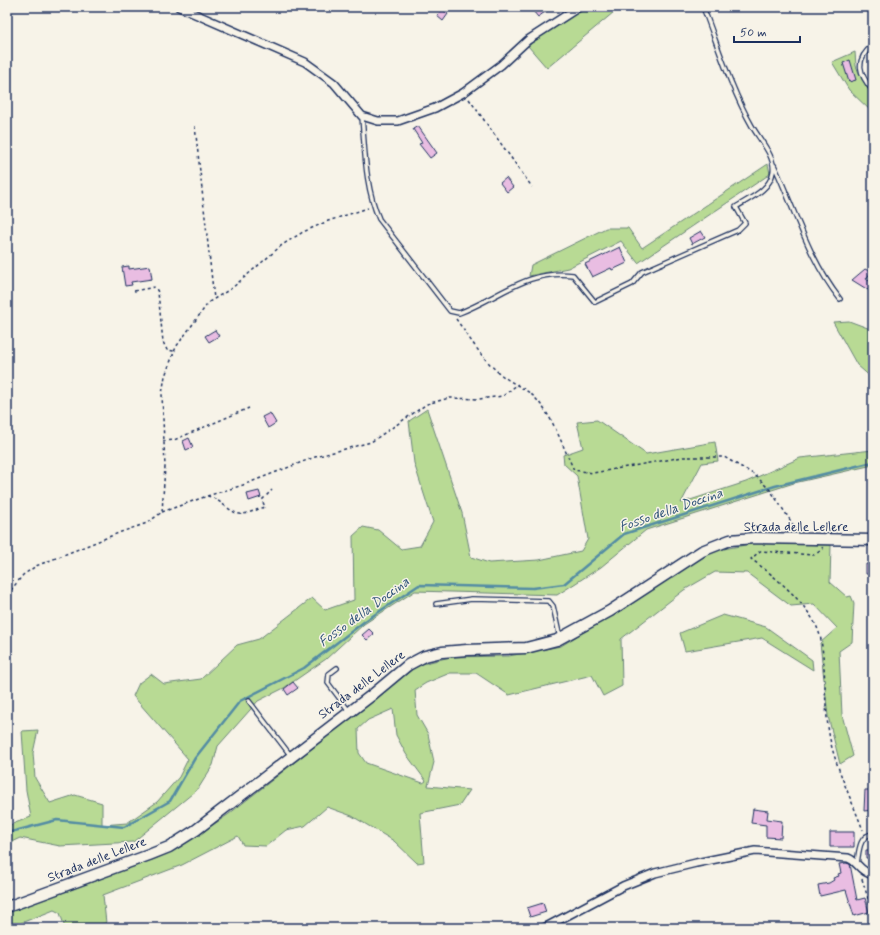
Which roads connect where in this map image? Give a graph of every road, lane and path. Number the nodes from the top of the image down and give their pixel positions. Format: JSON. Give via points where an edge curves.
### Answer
{"nodes":[{"id":1,"x":179,"y":7,"type":"edge"},
{"id":2,"x":579,"y":7,"type":"edge"},
{"id":3,"x":703,"y":7,"type":"edge"},
{"id":4,"x":873,"y":45,"type":"edge"},
{"id":5,"x":873,"y":91,"type":"edge"},
{"id":6,"x":464,"y":93,"type":"junction"},
{"id":7,"x":362,"y":116,"type":"junction"},
{"id":8,"x":195,"y":126,"type":"dead end"},
{"id":9,"x":774,"y":164,"type":"junction"},
{"id":10,"x":532,"y":187,"type":"dead end"},
{"id":11,"x":372,"y":203,"type":"junction"},
{"id":12,"x":134,"y":291,"type":"dead end"},
{"id":13,"x":214,"y":299,"type":"junction"},
{"id":14,"x":840,"y":299,"type":"dead end"},
{"id":15,"x":450,"y":312,"type":"junction"},
{"id":16,"x":174,"y":351,"type":"junction"},
{"id":17,"x":518,"y":384,"type":"junction"},
{"id":18,"x":248,"y":408,"type":"dead end"},
{"id":19,"x":163,"y":441,"type":"junction"},
{"id":20,"x":272,"y":490,"type":"dead end"},
{"id":21,"x":207,"y":496,"type":"junction"},
{"id":22,"x":162,"y":512,"type":"junction"},
{"id":23,"x":798,"y":532,"type":"dead end"},
{"id":24,"x":822,"y":539,"type":"junction"},
{"id":25,"x":873,"y":540,"type":"edge"},
{"id":26,"x":7,"y":595,"type":"edge"},
{"id":27,"x":436,"y":604,"type":"dead end"},
{"id":28,"x":560,"y":639,"type":"junction"},
{"id":29,"x":337,"y":668,"type":"dead end"},
{"id":30,"x":249,"y":701,"type":"dead end"},
{"id":31,"x":349,"y":712,"type":"junction"},
{"id":32,"x":291,"y":757,"type":"junction"},
{"id":33,"x":873,"y":834,"type":"edge"},
{"id":34,"x":866,"y":836,"type":"junction"},
{"id":35,"x":856,"y":864,"type":"junction"},
{"id":36,"x":862,"y":871,"type":"junction"},
{"id":37,"x":873,"y":876,"type":"edge"},
{"id":38,"x":7,"y":907,"type":"edge"},
{"id":39,"x":873,"y":914,"type":"edge"},
{"id":40,"x":544,"y":928,"type":"edge"}],
"edges":[{"from":1,"to":7,"type":"street","via":[[305,62],[334,83]]},
{"from":2,"to":6,"type":"street","via":[[528,40],[501,65]]},
{"from":3,"to":9,"type":"lane","via":[[750,124]]},
{"from":4,"to":5,"type":"lane","via":[[864,53],[860,69],[864,81]]},
{"from":6,"to":7,"type":"street","via":[[435,108],[398,121],[378,121]]},
{"from":6,"to":10,"type":"path"},
{"from":7,"to":11,"type":"lane"},
{"from":8,"to":13,"type":"path"},
{"from":9,"to":14,"type":"lane","via":[[809,246],[828,283]]},
{"from":9,"to":15,"type":"lane","via":[[773,174],[764,190],[736,207],[746,223],[738,230],[642,272],[632,284],[595,302],[573,275],[556,273],[533,278],[508,288],[459,313]]},
{"from":11,"to":13,"type":"path","via":[[366,209],[328,220],[303,232],[282,245],[232,288]]},
{"from":11,"to":15,"type":"lane","via":[[379,219]]},
{"from":12,"to":16,"type":"path","via":[[155,287],[158,292],[164,342],[167,350]]},
{"from":13,"to":16,"type":"path","via":[[200,313]]},
{"from":15,"to":17,"type":"path","via":[[484,358],[507,379]]},
{"from":16,"to":19,"type":"path","via":[[164,376]]},
{"from":17,"to":21,"type":"path","via":[[503,396],[479,399],[449,398],[427,404],[371,442],[315,457]]},
{"from":17,"to":23,"type":"path","via":[[537,399],[554,427],[574,470],[593,473],[683,457],[724,457],[755,475],[771,491]]},
{"from":18,"to":19,"type":"path","via":[[174,440]]},
{"from":19,"to":22,"type":"path","via":[[165,467]]},
{"from":20,"to":21,"type":"path","via":[[262,500],[264,507],[243,514],[237,514],[214,497]]},
{"from":21,"to":22,"type":"path"},
{"from":22,"to":26,"type":"path","via":[[147,523],[36,566],[23,575]]},
{"from":24,"to":25,"type":"street","name":"Strada delle Lellere"},
{"from":24,"to":28,"type":"street","name":"Strada delle Lellere","via":[[754,538],[717,544]]},
{"from":24,"to":34,"type":"path","via":[[822,550],[814,554],[760,551],[751,559],[784,584],[814,621],[821,639],[826,714],[832,749]]},
{"from":27,"to":28,"type":"lane","via":[[472,599],[549,601],[553,606]]},
{"from":28,"to":31,"type":"street","name":"Strada delle Lellere","via":[[526,648],[460,650],[425,656],[408,665]]},
{"from":29,"to":31,"type":"lane","via":[[329,674],[328,683]]},
{"from":30,"to":32,"type":"lane"},
{"from":31,"to":32,"type":"street","name":"Strada delle Lellere"},
{"from":32,"to":38,"type":"street","name":"Strada delle Lellere","via":[[218,815],[169,847]]},
{"from":33,"to":34,"type":"lane"},
{"from":34,"to":35,"type":"lane","via":[[862,840]]},
{"from":35,"to":36,"type":"street"},
{"from":35,"to":40,"type":"street","via":[[845,858],[755,851],[656,873],[598,898]]},
{"from":36,"to":37,"type":"street"},
{"from":36,"to":39,"type":"path","via":[[862,881]]}]}
